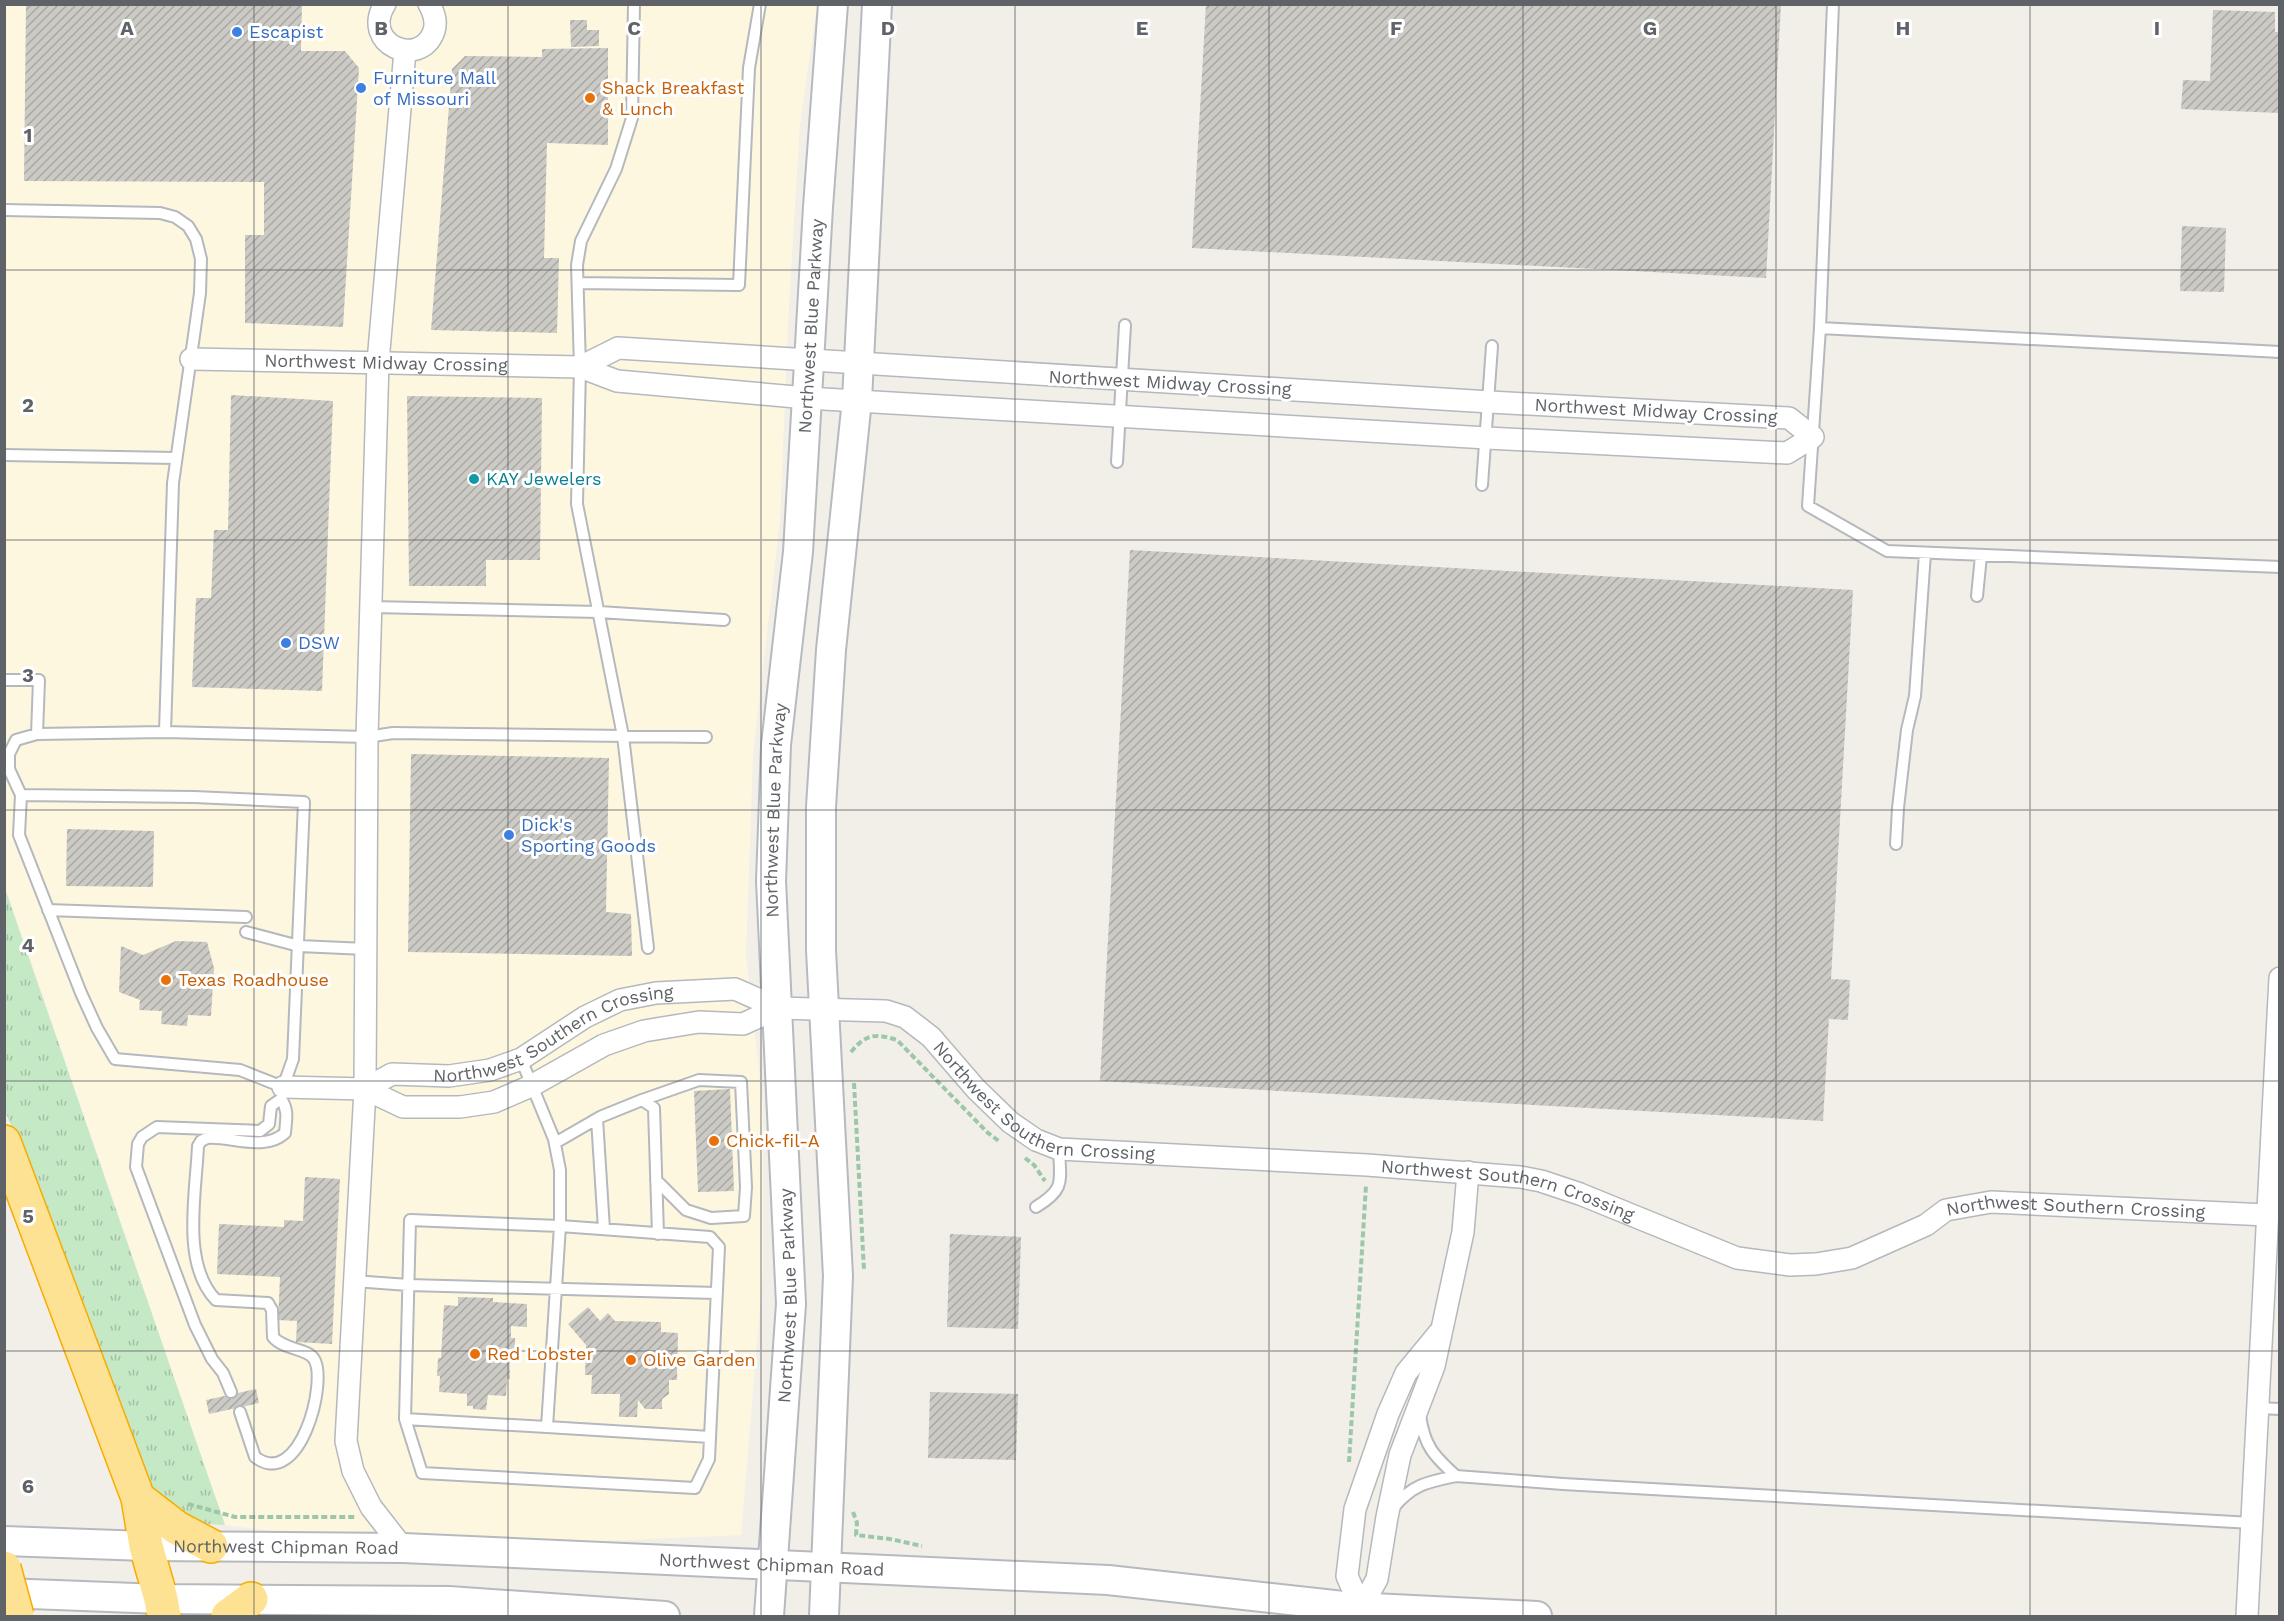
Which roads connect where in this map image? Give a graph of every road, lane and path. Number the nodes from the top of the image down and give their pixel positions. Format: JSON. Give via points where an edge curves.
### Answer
{"nodes":[{"id":1,"x":385,"y":4,"type":"edge"},
{"id":2,"x":429,"y":4,"type":"edge"},
{"id":3,"x":634,"y":4,"type":"edge"},
{"id":4,"x":760,"y":4,"type":"edge"},
{"id":5,"x":832,"y":4,"type":"edge"},
{"id":6,"x":878,"y":4,"type":"edge"},
{"id":7,"x":1833,"y":4,"type":"edge"},
{"id":8,"x":405,"y":51,"type":"junction"},
{"id":9,"x":4,"y":210,"type":"edge"},
{"id":10,"x":578,"y":283,"type":"junction"},
{"id":11,"x":1125,"y":325,"type":"dead end"},
{"id":12,"x":1820,"y":328,"type":"junction"},
{"id":13,"x":1492,"y":346,"type":"dead end"},
{"id":14,"x":2280,"y":352,"type":"edge"},
{"id":15,"x":191,"y":359,"type":"junction"},
{"id":16,"x":809,"y":360,"type":"junction"},
{"id":17,"x":378,"y":362,"type":"junction"},
{"id":18,"x":858,"y":364,"type":"junction"},
{"id":19,"x":580,"y":367,"type":"junction"},
{"id":20,"x":1122,"y":380,"type":"junction"},
{"id":21,"x":807,"y":398,"type":"junction"},
{"id":22,"x":857,"y":400,"type":"junction"},
{"id":23,"x":1490,"y":402,"type":"junction"},
{"id":24,"x":1120,"y":416,"type":"junction"},
{"id":25,"x":1813,"y":437,"type":"junction"},
{"id":26,"x":1486,"y":438,"type":"junction"},
{"id":27,"x":4,"y":455,"type":"edge"},
{"id":28,"x":176,"y":458,"type":"junction"},
{"id":29,"x":1117,"y":462,"type":"dead end"},
{"id":30,"x":1482,"y":485,"type":"dead end"},
{"id":31,"x":1925,"y":553,"type":"junction"},
{"id":32,"x":1981,"y":556,"type":"junction"},
{"id":33,"x":2280,"y":567,"type":"edge"},
{"id":34,"x":1977,"y":596,"type":"dead end"},
{"id":35,"x":371,"y":607,"type":"junction"},
{"id":36,"x":599,"y":612,"type":"junction"},
{"id":37,"x":724,"y":620,"type":"dead end"},
{"id":38,"x":4,"y":680,"type":"edge"},
{"id":39,"x":165,"y":732,"type":"junction"},
{"id":40,"x":38,"y":734,"type":"junction"},
{"id":41,"x":623,"y":736,"type":"junction"},
{"id":42,"x":367,"y":737,"type":"junction"},
{"id":43,"x":706,"y":737,"type":"dead end"},
{"id":44,"x":21,"y":795,"type":"junction"},
{"id":45,"x":1896,"y":844,"type":"dead end"},
{"id":46,"x":48,"y":910,"type":"junction"},
{"id":47,"x":246,"y":917,"type":"dead end"},
{"id":48,"x":246,"y":932,"type":"dead end"},
{"id":49,"x":299,"y":946,"type":"junction"},
{"id":50,"x":648,"y":948,"type":"dead end"},
{"id":51,"x":366,"y":949,"type":"junction"},
{"id":52,"x":2280,"y":978,"type":"edge"},
{"id":53,"x":778,"y":1008,"type":"junction"},
{"id":54,"x":824,"y":1010,"type":"junction"},
{"id":55,"x":850,"y":1053,"type":"dead end"},
{"id":56,"x":521,"y":1059,"type":"junction"},
{"id":57,"x":853,"y":1075,"type":"dead end"},
{"id":58,"x":531,"y":1086,"type":"junction"},
{"id":59,"x":365,"y":1089,"type":"junction"},
{"id":60,"x":282,"y":1093,"type":"junction"},
{"id":61,"x":642,"y":1100,"type":"junction"},
{"id":62,"x":2276,"y":1112,"type":"edge"},
{"id":63,"x":597,"y":1119,"type":"junction"},
{"id":64,"x":4,"y":1142,"type":"edge"},
{"id":65,"x":555,"y":1143,"type":"junction"},
{"id":66,"x":1006,"y":1146,"type":"dead end"},
{"id":67,"x":1059,"y":1149,"type":"junction"},
{"id":68,"x":1016,"y":1152,"type":"dead end"},
{"id":69,"x":1367,"y":1165,"type":"junction"},
{"id":70,"x":1468,"y":1172,"type":"junction"},
{"id":71,"x":657,"y":1180,"type":"junction"},
{"id":72,"x":1053,"y":1195,"type":"junction"},
{"id":73,"x":1036,"y":1207,"type":"dead end"},
{"id":74,"x":2267,"y":1215,"type":"junction"},
{"id":75,"x":560,"y":1226,"type":"junction"},
{"id":76,"x":604,"y":1229,"type":"junction"},
{"id":77,"x":658,"y":1234,"type":"junction"},
{"id":78,"x":354,"y":1281,"type":"junction"},
{"id":79,"x":864,"y":1281,"type":"dead end"},
{"id":80,"x":408,"y":1285,"type":"junction"},
{"id":81,"x":556,"y":1288,"type":"junction"},
{"id":82,"x":717,"y":1293,"type":"junction"},
{"id":83,"x":1440,"y":1331,"type":"junction"},
{"id":84,"x":231,"y":1392,"type":"dead end"},
{"id":85,"x":1420,"y":1404,"type":"junction"},
{"id":86,"x":2258,"y":1408,"type":"junction"},
{"id":87,"x":2280,"y":1409,"type":"edge"},
{"id":88,"x":240,"y":1412,"type":"dead end"},
{"id":89,"x":405,"y":1419,"type":"junction"},
{"id":90,"x":547,"y":1427,"type":"junction"},
{"id":91,"x":710,"y":1437,"type":"junction"},
{"id":92,"x":1348,"y":1473,"type":"dead end"},
{"id":93,"x":1456,"y":1476,"type":"junction"},
{"id":94,"x":138,"y":1498,"type":"junction"},
{"id":95,"x":850,"y":1506,"type":"dead end"},
{"id":96,"x":1387,"y":1517,"type":"junction"},
{"id":97,"x":2252,"y":1523,"type":"junction"},
{"id":98,"x":4,"y":1540,"type":"edge"},
{"id":99,"x":146,"y":1546,"type":"junction"},
{"id":100,"x":211,"y":1546,"type":"junction"},
{"id":101,"x":924,"y":1546,"type":"dead end"},
{"id":102,"x":403,"y":1548,"type":"junction"},
{"id":103,"x":772,"y":1566,"type":"junction"},
{"id":104,"x":826,"y":1567,"type":"junction"},
{"id":105,"x":4,"y":1568,"type":"edge"},
{"id":106,"x":4,"y":1593,"type":"edge"},
{"id":107,"x":163,"y":1608,"type":"edge"},
{"id":108,"x":240,"y":1608,"type":"edge"},
{"id":109,"x":1360,"y":1612,"type":"edge"},
{"id":110,"x":574,"y":1613,"type":"edge"},
{"id":111,"x":608,"y":1614,"type":"edge"},
{"id":112,"x":17,"y":1617,"type":"edge"},
{"id":113,"x":665,"y":1617,"type":"edge"},
{"id":114,"x":769,"y":1617,"type":"edge"},
{"id":115,"x":824,"y":1617,"type":"edge"},
{"id":116,"x":1537,"y":1617,"type":"edge"},
{"id":117,"x":2247,"y":1617,"type":"edge"}],
"edges":[{"from":1,"to":8,"type":"street","via":[[379,20],[382,37]]},
{"from":2,"to":8,"type":"street","via":[[435,20],[430,38]]},
{"from":3,"to":10,"type":"lane","via":[[632,118],[616,169],[581,241]]},
{"from":4,"to":10,"type":"lane","via":[[749,68],[739,285]]},
{"from":5,"to":16,"type":"street","name":"Northwest Blue Parkway"},
{"from":6,"to":18,"type":"street"},
{"from":7,"to":12,"type":"lane"},
{"from":8,"to":17,"type":"street"},
{"from":9,"to":15,"type":"lane","via":[[160,213],[188,226],[201,259]]},
{"from":10,"to":19,"type":"lane"},
{"from":11,"to":20,"type":"lane"},
{"from":12,"to":14,"type":"lane"},
{"from":12,"to":25,"type":"lane"},
{"from":13,"to":23,"type":"lane"},
{"from":15,"to":17,"type":"street","name":"Northwest Midway Crossing"},
{"from":15,"to":28,"type":"lane"},
{"from":16,"to":18,"type":"street","name":"Northwest Midway Crossing"},
{"from":16,"to":19,"type":"street","name":"Northwest Midway Crossing","via":[[618,348]]},
{"from":16,"to":21,"type":"street","name":"Northwest Blue Parkway"},
{"from":17,"to":19,"type":"street","name":"Northwest Midway Crossing"},
{"from":17,"to":35,"type":"street"},
{"from":18,"to":20,"type":"street","name":"Northwest Midway Crossing"},
{"from":18,"to":22,"type":"street"},
{"from":19,"to":21,"type":"street","name":"Northwest Midway Crossing","via":[[617,381]]},
{"from":19,"to":36,"type":"lane","via":[[577,504]]},
{"from":20,"to":23,"type":"street","name":"Northwest Midway Crossing"},
{"from":20,"to":24,"type":"lane"},
{"from":21,"to":22,"type":"street","name":"Northwest Midway Crossing"},
{"from":21,"to":53,"type":"street","name":"Northwest Blue Parkway","via":[[798,552],[776,745],[771,881]]},
{"from":22,"to":24,"type":"street","name":"Northwest Midway Crossing"},
{"from":22,"to":54,"type":"street","via":[[831,650],[821,807]]},
{"from":23,"to":25,"type":"street","name":"Northwest Midway Crossing","via":[[1789,418]]},
{"from":23,"to":26,"type":"lane"},
{"from":24,"to":26,"type":"street","name":"Northwest Midway Crossing"},
{"from":24,"to":29,"type":"lane"},
{"from":25,"to":26,"type":"street","name":"Northwest Midway Crossing","via":[[1787,453]]},
{"from":25,"to":31,"type":"lane","via":[[1808,506],[1887,552]]},
{"from":26,"to":30,"type":"lane"},
{"from":27,"to":28,"type":"lane"},
{"from":28,"to":39,"type":"lane"},
{"from":31,"to":32,"type":"lane"},
{"from":31,"to":45,"type":"lane","via":[[1915,696],[1907,730]]},
{"from":32,"to":33,"type":"lane"},
{"from":32,"to":34,"type":"lane"},
{"from":35,"to":36,"type":"lane"},
{"from":35,"to":42,"type":"street"},
{"from":36,"to":37,"type":"lane"},
{"from":36,"to":41,"type":"lane"},
{"from":38,"to":40,"type":"lane","via":[[39,680]]},
{"from":39,"to":40,"type":"lane"},
{"from":39,"to":42,"type":"lane"},
{"from":40,"to":44,"type":"lane","via":[[16,740],[9,754],[9,769]]},
{"from":41,"to":42,"type":"lane","via":[[393,733]]},
{"from":41,"to":43,"type":"lane"},
{"from":41,"to":50,"type":"lane"},
{"from":42,"to":51,"type":"street"},
{"from":44,"to":46,"type":"lane","via":[[19,835]]},
{"from":44,"to":49,"type":"lane","via":[[304,802]]},
{"from":46,"to":47,"type":"lane"},
{"from":46,"to":60,"type":"lane","via":[[81,993],[115,1059],[240,1070]]},
{"from":48,"to":49,"type":"lane"},
{"from":49,"to":51,"type":"lane"},
{"from":49,"to":60,"type":"lane","via":[[293,1059]]},
{"from":51,"to":59,"type":"street"},
{"from":52,"to":62,"type":"street"},
{"from":53,"to":54,"type":"street","name":"Northwest Southern Crossing"},
{"from":53,"to":56,"type":"street","name":"Northwest Southern Crossing","via":[[735,989],[656,993],[620,1000],[585,1017]]},
{"from":53,"to":58,"type":"street","name":"Northwest Southern Crossing","via":[[743,1024],[699,1022],[644,1031],[604,1045]]},
{"from":53,"to":103,"type":"street","name":"Northwest Blue Parkway","via":[[791,1304]]},
{"from":54,"to":67,"type":"street","name":"Northwest Southern Crossing","via":[[886,1011],[905,1017],[931,1037],[1010,1122],[1036,1140]]},
{"from":54,"to":104,"type":"street","via":[[838,1275]]},
{"from":55,"to":66,"type":"path","via":[[861,1040],[882,1035],[897,1040],[988,1133]]},
{"from":56,"to":58,"type":"lane"},
{"from":56,"to":59,"type":"street","name":"Northwest Southern Crossing","via":[[489,1070],[450,1076],[392,1074]]},
{"from":57,"to":79,"type":"path"},
{"from":58,"to":59,"type":"street","name":"Northwest Southern Crossing","via":[[494,1102],[460,1107],[403,1107]]},
{"from":58,"to":65,"type":"lane"},
{"from":59,"to":60,"type":"street","name":"Northwest Southern Crossing"},
{"from":59,"to":78,"type":"street"},
{"from":60,"to":84,"type":"lane","via":[[271,1106],[269,1124],[260,1131],[157,1127],[142,1137],[136,1153],[136,1167],[195,1325]]},
{"from":60,"to":88,"type":"lane","via":[[287,1114],[285,1133],[278,1139],[255,1142],[207,1138],[198,1146],[193,1252],[205,1288],[216,1300],[268,1303],[273,1337],[286,1348],[309,1354],[316,1367],[309,1424],[289,1457],[272,1462],[255,1456]]},
{"from":61,"to":63,"type":"lane"},
{"from":61,"to":71,"type":"lane","via":[[654,1108]]},
{"from":61,"to":71,"type":"lane","via":[[699,1080],[741,1082],[744,1216],[711,1218],[686,1210]]},
{"from":62,"to":74,"type":"street"},
{"from":63,"to":65,"type":"lane"},
{"from":63,"to":76,"type":"lane"},
{"from":64,"to":94,"type":"highway"},
{"from":65,"to":75,"type":"lane","via":[[560,1170]]},
{"from":67,"to":69,"type":"street","name":"Northwest Southern Crossing"},
{"from":67,"to":72,"type":"lane","via":[[1060,1185]]},
{"from":68,"to":72,"type":"path","via":[[1034,1165]]},
{"from":69,"to":70,"type":"street","name":"Northwest Southern Crossing"},
{"from":69,"to":92,"type":"path"},
{"from":70,"to":74,"type":"street","name":"Northwest Southern Crossing","via":[[1541,1181],[1737,1258],[1790,1265],[1852,1258],[1926,1225],[1946,1210],[1991,1202]]},
{"from":70,"to":83,"type":"street","via":[[1464,1232]]},
{"from":71,"to":77,"type":"lane"},
{"from":72,"to":73,"type":"lane"},
{"from":74,"to":86,"type":"street"},
{"from":75,"to":76,"type":"lane"},
{"from":75,"to":80,"type":"lane","via":[[410,1220]]},
{"from":75,"to":81,"type":"lane"},
{"from":76,"to":77,"type":"lane"},
{"from":77,"to":82,"type":"lane","via":[[710,1237],[719,1247]]},
{"from":78,"to":80,"type":"lane"},
{"from":78,"to":102,"type":"street","via":[[346,1441],[353,1472],[371,1507]]},
{"from":80,"to":81,"type":"lane"},
{"from":80,"to":89,"type":"lane"},
{"from":81,"to":82,"type":"lane"},
{"from":81,"to":90,"type":"lane"},
{"from":82,"to":91,"type":"lane"},
{"from":83,"to":85,"type":"street","via":[[1434,1366]]},
{"from":83,"to":109,"type":"street","via":[[1406,1372],[1355,1509],[1347,1576]]},
{"from":85,"to":93,"type":"lane","via":[[1426,1443]]},
{"from":85,"to":96,"type":"street","via":[[1400,1455]]},
{"from":86,"to":87,"type":"lane"},
{"from":86,"to":97,"type":"street"},
{"from":89,"to":90,"type":"lane"},
{"from":89,"to":91,"type":"lane","via":[[422,1473],[434,1474],[695,1488],[710,1459]]},
{"from":90,"to":91,"type":"lane"},
{"from":93,"to":96,"type":"lane","via":[[1422,1483],[1402,1497]]},
{"from":93,"to":97,"type":"lane"},
{"from":94,"to":99,"type":"highway"},
{"from":94,"to":100,"type":"highway","via":[[177,1528]]},
{"from":95,"to":101,"type":"path","via":[[857,1523],[856,1535]]},
{"from":96,"to":109,"type":"street","via":[[1377,1579]]},
{"from":97,"to":117,"type":"street"},
{"from":98,"to":99,"type":"street","name":"Northwest Chipman Road"},
{"from":99,"to":100,"type":"street","name":"Northwest Chipman Road"},
{"from":99,"to":107,"type":"highway"},
{"from":100,"to":102,"type":"street","name":"Northwest Chipman Road"},
{"from":102,"to":103,"type":"street","name":"Northwest Chipman Road"},
{"from":103,"to":104,"type":"street","name":"Northwest Chipman Road"},
{"from":103,"to":114,"type":"street","name":"Northwest Blue Parkway"},
{"from":104,"to":109,"type":"street","name":"Northwest Chipman Road","via":[[1108,1580]]},
{"from":104,"to":115,"type":"street"},
{"from":105,"to":112,"type":"highway","bridge":true},
{"from":106,"to":107,"type":"street"},
{"from":107,"to":108,"type":"street"},
{"from":108,"to":110,"type":"street","via":[[449,1601]]},
{"from":109,"to":116,"type":"street","name":"Northwest Chipman Road"},
{"from":110,"to":111,"type":"street"},
{"from":111,"to":113,"type":"street"}]}
